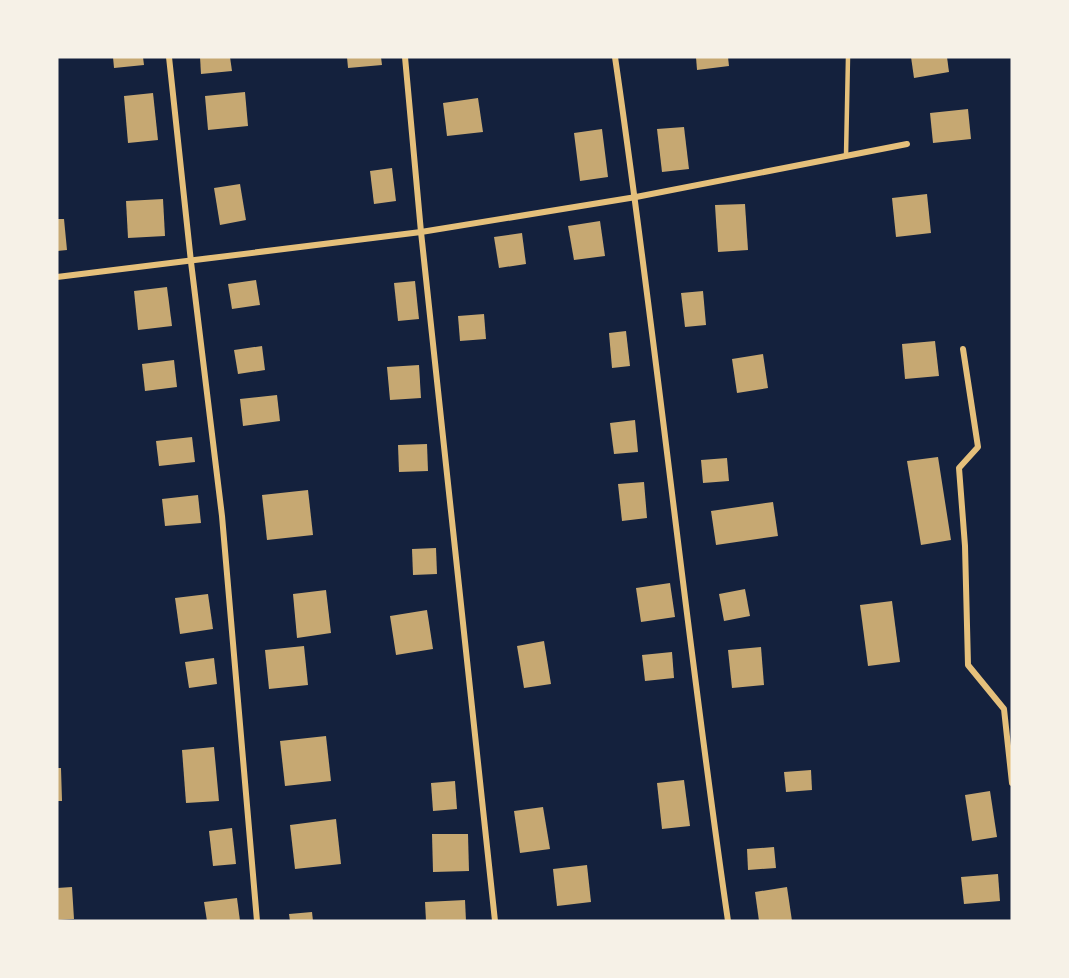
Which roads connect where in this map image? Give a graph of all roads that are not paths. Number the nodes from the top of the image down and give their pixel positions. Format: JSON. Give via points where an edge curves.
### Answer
{"nodes":[{"id":1,"x":169,"y":57,"type":"edge"},
{"id":2,"x":405,"y":57,"type":"edge"},
{"id":3,"x":615,"y":57,"type":"edge"},
{"id":4,"x":848,"y":57,"type":"edge"},
{"id":5,"x":907,"y":144,"type":"dead end"},
{"id":6,"x":846,"y":156,"type":"junction"},
{"id":7,"x":636,"y":197,"type":"junction"},
{"id":8,"x":422,"y":232,"type":"junction"},
{"id":9,"x":191,"y":262,"type":"junction"},
{"id":10,"x":57,"y":277,"type":"edge"},
{"id":11,"x":963,"y":349,"type":"dead end"},
{"id":12,"x":1012,"y":783,"type":"edge"},
{"id":13,"x":257,"y":921,"type":"edge"},
{"id":14,"x":495,"y":921,"type":"edge"},
{"id":15,"x":728,"y":921,"type":"edge"}],
"edges":[{"from":1,"to":9,"type":"street"},
{"from":2,"to":8,"type":"street"},
{"from":3,"to":7,"type":"street"},
{"from":4,"to":6,"type":"lane"},
{"from":5,"to":6,"type":"street"},
{"from":6,"to":7,"type":"street"},
{"from":7,"to":8,"type":"street"},
{"from":7,"to":15,"type":"street"},
{"from":8,"to":9,"type":"street"},
{"from":8,"to":14,"type":"street"},
{"from":9,"to":10,"type":"street"},
{"from":9,"to":13,"type":"street","via":[[222,516]]},
{"from":11,"to":12,"type":"street","via":[[978,447],[959,468],[968,665],[1004,710]]}]}
